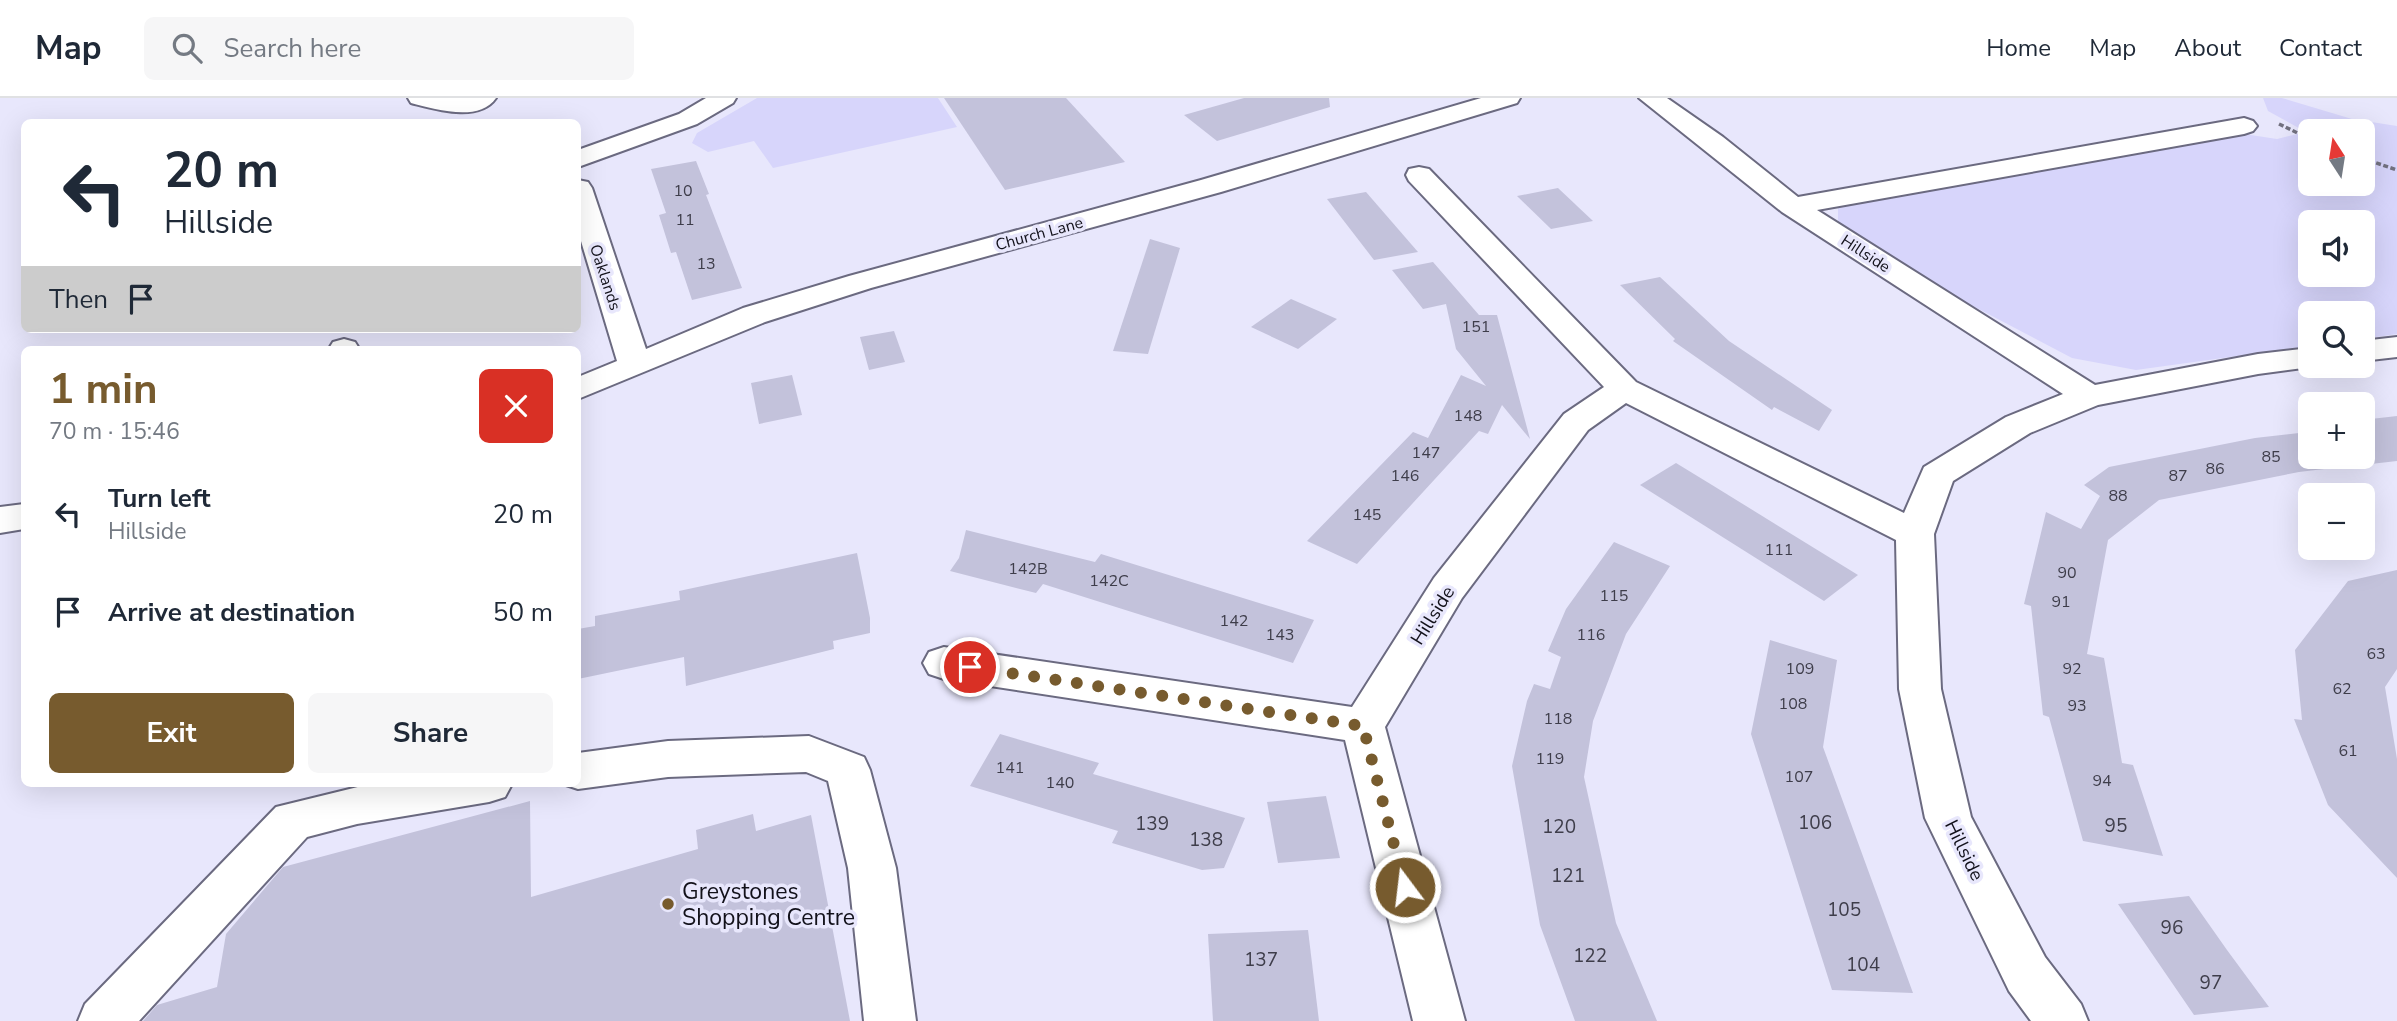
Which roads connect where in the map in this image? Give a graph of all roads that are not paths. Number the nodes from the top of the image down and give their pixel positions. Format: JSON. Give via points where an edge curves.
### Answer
{"nodes":[{"id":1,"x":420,"y":98,"type":"edge"},
{"id":2,"x":484,"y":98,"type":"edge"},
{"id":3,"x":1651,"y":98,"type":"edge"},
{"id":4,"x":720,"y":99,"type":"edge"},
{"id":5,"x":1503,"y":99,"type":"edge"},
{"id":6,"x":2244,"y":126,"type":"dead end"},
{"id":7,"x":581,"y":158,"type":"edge"},
{"id":8,"x":1419,"y":175,"type":"dead end"},
{"id":9,"x":581,"y":197,"type":"edge"},
{"id":10,"x":1792,"y":206,"type":"junction"},
{"id":11,"x":2397,"y":347,"type":"edge"},
{"id":12,"x":2375,"y":350,"type":"edge"},
{"id":13,"x":2298,"y":359,"type":"edge"},
{"id":14,"x":635,"y":365,"type":"junction"},
{"id":15,"x":581,"y":388,"type":"edge"},
{"id":16,"x":1624,"y":389,"type":"junction"},
{"id":17,"x":2089,"y":396,"type":"junction"},
{"id":18,"x":21,"y":517,"type":"edge"},
{"id":19,"x":0,"y":520,"type":"edge"},
{"id":20,"x":1915,"y":534,"type":"junction"},
{"id":21,"x":944,"y":663,"type":"dead end"},
{"id":22,"x":1363,"y":726,"type":"junction"},
{"id":23,"x":581,"y":771,"type":"edge"},
{"id":24,"x":470,"y":787,"type":"edge"},
{"id":25,"x":104,"y":1021,"type":"edge"},
{"id":26,"x":890,"y":1021,"type":"edge"},
{"id":27,"x":1439,"y":1021,"type":"edge"},
{"id":28,"x":2062,"y":1021,"type":"edge"}],
"edges":[{"from":1,"to":2,"type":"street","via":[[459,107]]},
{"from":3,"to":10,"type":"street","name":"Hillside"},
{"from":4,"to":7,"type":"street","via":[[688,119]]},
{"from":5,"to":14,"type":"street","name":"Church Lane","via":[[1211,186],[860,282],[754,316]]},
{"from":6,"to":10,"type":"street"},
{"from":8,"to":16,"type":"street"},
{"from":9,"to":14,"type":"street","name":"Oaklands"},
{"from":10,"to":17,"type":"street","name":"Hillside"},
{"from":11,"to":12,"type":"street"},
{"from":13,"to":17,"type":"street","name":"Hillside"},
{"from":14,"to":15,"type":"street","name":"Church Lane"},
{"from":16,"to":20,"type":"street"},
{"from":16,"to":22,"type":"street","name":"Hillside","via":[[1576,422],[1448,588]]},
{"from":17,"to":20,"type":"street","name":"Hillside","via":[[2018,425],[1937,475]]},
{"from":18,"to":19,"type":"street"},
{"from":20,"to":28,"type":"street","name":"Hillside","via":[[1920,689],[1948,818],[2027,974]]},
{"from":21,"to":22,"type":"street"},
{"from":22,"to":27,"type":"street"},
{"from":23,"to":26,"type":"street","via":[[668,759],[809,754],[848,770],[872,868]]},
{"from":24,"to":25,"type":"street","via":[[357,805],[292,821]]}]}
